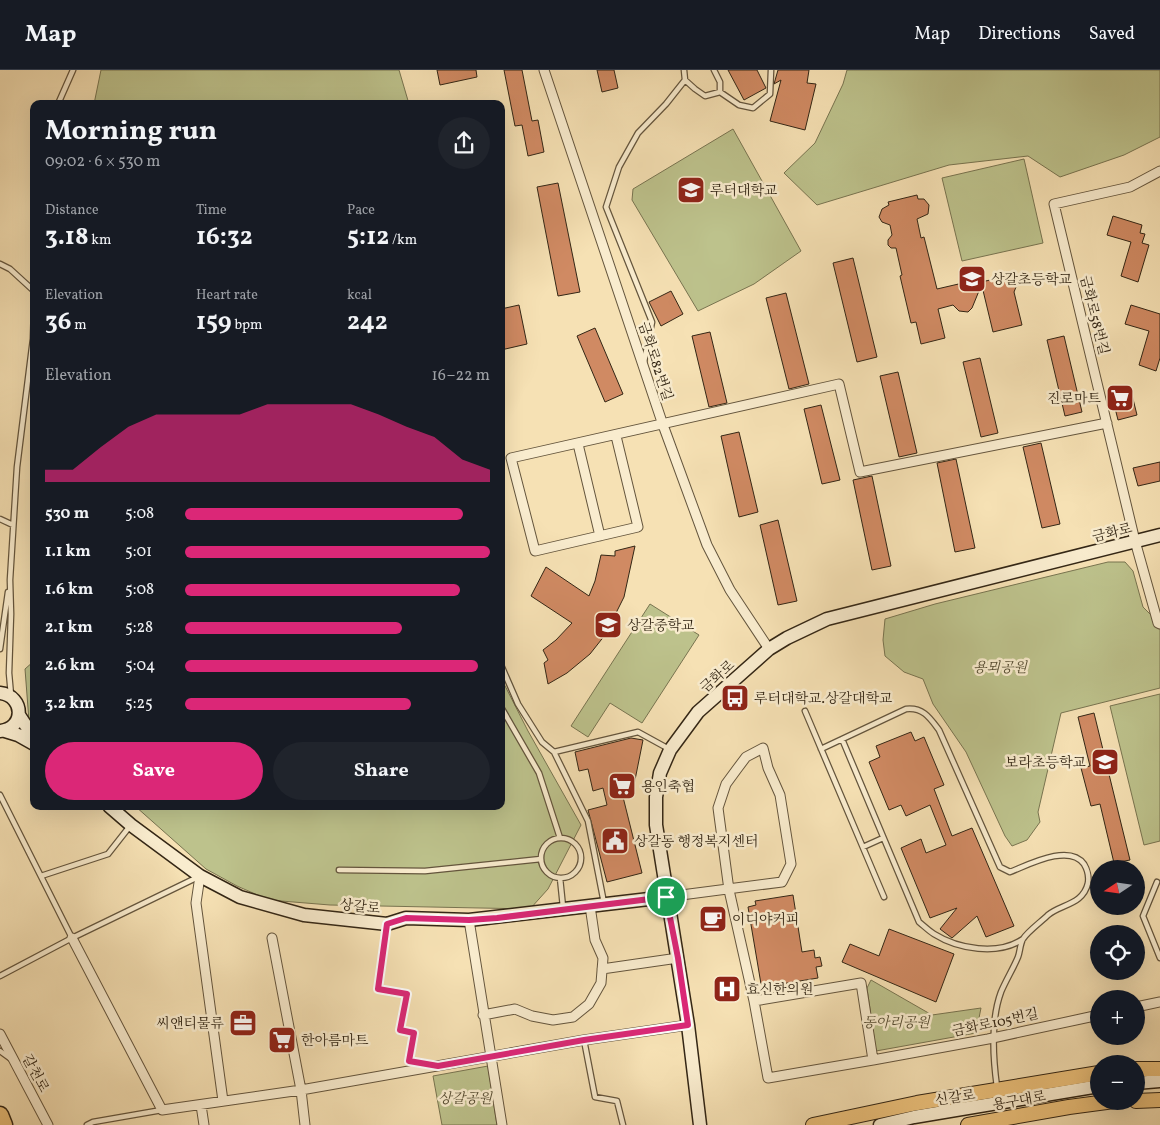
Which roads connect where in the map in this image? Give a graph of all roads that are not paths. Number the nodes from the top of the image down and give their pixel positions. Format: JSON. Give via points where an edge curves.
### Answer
{"nodes":[{"id":1,"x":72,"y":70,"type":"edge"},
{"id":2,"x":544,"y":70,"type":"edge"},
{"id":3,"x":684,"y":70,"type":"edge"},
{"id":4,"x":714,"y":70,"type":"edge"},
{"id":5,"x":771,"y":70,"type":"edge"},
{"id":6,"x":685,"y":80,"type":"junction"},
{"id":7,"x":720,"y":92,"type":"junction"},
{"id":8,"x":60,"y":100,"type":"edge"},
{"id":9,"x":1160,"y":171,"type":"edge"},
{"id":10,"x":0,"y":264,"type":"edge"},
{"id":11,"x":30,"y":287,"type":"edge"},
{"id":12,"x":30,"y":363,"type":"edge"},
{"id":13,"x":643,"y":366,"type":"junction"},
{"id":14,"x":1107,"y":423,"type":"junction"},
{"id":15,"x":663,"y":425,"type":"junction"},
{"id":16,"x":616,"y":436,"type":"junction"},
{"id":17,"x":578,"y":444,"type":"junction"},
{"id":18,"x":0,"y":520,"type":"edge"},
{"id":19,"x":13,"y":525,"type":"junction"},
{"id":20,"x":1160,"y":535,"type":"edge"},
{"id":21,"x":600,"y":536,"type":"junction"},
{"id":22,"x":1134,"y":541,"type":"junction"},
{"id":23,"x":10,"y":580,"type":"junction"},
{"id":24,"x":1160,"y":624,"type":"edge"},
{"id":25,"x":0,"y":649,"type":"edge"},
{"id":26,"x":769,"y":650,"type":"junction"},
{"id":27,"x":505,"y":674,"type":"edge"},
{"id":28,"x":6,"y":695,"type":"edge"},
{"id":29,"x":804,"y":711,"type":"dead end"},
{"id":30,"x":505,"y":714,"type":"edge"},
{"id":31,"x":19,"y":715,"type":"junction"},
{"id":32,"x":3,"y":731,"type":"edge"},
{"id":33,"x":30,"y":732,"type":"edge"},
{"id":34,"x":842,"y":739,"type":"junction"},
{"id":35,"x":30,"y":742,"type":"edge"},
{"id":36,"x":821,"y":749,"type":"junction"},
{"id":37,"x":670,"y":750,"type":"junction"},
{"id":38,"x":554,"y":752,"type":"junction"},
{"id":39,"x":0,"y":795,"type":"edge"},
{"id":40,"x":114,"y":810,"type":"edge"},
{"id":41,"x":131,"y":825,"type":"junction"},
{"id":42,"x":560,"y":838,"type":"junction"},
{"id":43,"x":884,"y":838,"type":"junction"},
{"id":44,"x":863,"y":847,"type":"junction"},
{"id":45,"x":541,"y":859,"type":"junction"},
{"id":46,"x":339,"y":870,"type":"dead end"},
{"id":47,"x":41,"y":876,"type":"junction"},
{"id":48,"x":200,"y":876,"type":"junction"},
{"id":49,"x":560,"y":878,"type":"junction"},
{"id":50,"x":1157,"y":882,"type":"dead end"},
{"id":51,"x":729,"y":890,"type":"junction"},
{"id":52,"x":666,"y":897,"type":"junction"},
{"id":53,"x":884,"y":897,"type":"dead end"},
{"id":54,"x":604,"y":904,"type":"junction"},
{"id":55,"x":590,"y":906,"type":"junction"},
{"id":56,"x":564,"y":909,"type":"junction"},
{"id":57,"x":469,"y":920,"type":"junction"},
{"id":58,"x":387,"y":924,"type":"junction"},
{"id":59,"x":72,"y":938,"type":"junction"},
{"id":60,"x":272,"y":938,"type":"dead end"},
{"id":61,"x":1024,"y":938,"type":"junction"},
{"id":62,"x":678,"y":958,"type":"junction"},
{"id":63,"x":1160,"y":958,"type":"edge"},
{"id":64,"x":602,"y":969,"type":"junction"},
{"id":65,"x":0,"y":976,"type":"edge"},
{"id":66,"x":754,"y":1001,"type":"junction"},
{"id":67,"x":1160,"y":1002,"type":"edge"},
{"id":68,"x":1145,"y":1005,"type":"edge"},
{"id":69,"x":484,"y":1015,"type":"junction"},
{"id":70,"x":1090,"y":1017,"type":"edge"},
{"id":71,"x":688,"y":1025,"type":"junction"},
{"id":72,"x":0,"y":1034,"type":"edge"},
{"id":73,"x":995,"y":1037,"type":"junction"},
{"id":74,"x":584,"y":1040,"type":"junction"},
{"id":75,"x":0,"y":1051,"type":"edge"},
{"id":76,"x":491,"y":1057,"type":"junction"},
{"id":77,"x":873,"y":1060,"type":"junction"},
{"id":78,"x":14,"y":1062,"type":"junction"},
{"id":79,"x":438,"y":1066,"type":"junction"},
{"id":80,"x":1145,"y":1069,"type":"edge"},
{"id":81,"x":1160,"y":1069,"type":"edge"},
{"id":82,"x":1090,"y":1074,"type":"edge"},
{"id":83,"x":1160,"y":1081,"type":"edge"},
{"id":84,"x":1145,"y":1082,"type":"edge"},
{"id":85,"x":1090,"y":1088,"type":"edge"},
{"id":86,"x":300,"y":1090,"type":"junction"},
{"id":87,"x":997,"y":1090,"type":"junction"},
{"id":88,"x":1160,"y":1100,"type":"edge"},
{"id":89,"x":223,"y":1101,"type":"junction"},
{"id":90,"x":1145,"y":1101,"type":"edge"},
{"id":91,"x":1090,"y":1104,"type":"edge"},
{"id":92,"x":201,"y":1105,"type":"junction"},
{"id":93,"x":162,"y":1110,"type":"junction"},
{"id":94,"x":0,"y":1115,"type":"edge"},
{"id":95,"x":4,"y":1125,"type":"edge"},
{"id":96,"x":48,"y":1125,"type":"edge"},
{"id":97,"x":87,"y":1125,"type":"edge"},
{"id":98,"x":204,"y":1125,"type":"edge"},
{"id":99,"x":305,"y":1125,"type":"edge"},
{"id":100,"x":502,"y":1125,"type":"edge"},
{"id":101,"x":623,"y":1125,"type":"edge"},
{"id":102,"x":700,"y":1125,"type":"edge"},
{"id":103,"x":813,"y":1125,"type":"edge"},
{"id":104,"x":880,"y":1125,"type":"edge"},
{"id":105,"x":968,"y":1125,"type":"edge"}],
"edges":[{"from":1,"to":8,"type":"lane"},
{"from":2,"to":13,"type":"street","name":"금화로82번길"},
{"from":3,"to":6,"type":"lane"},
{"from":4,"to":7,"type":"lane","via":[[720,82]]},
{"from":5,"to":7,"type":"lane","via":[[770,94],[753,108],[738,106]]},
{"from":6,"to":7,"type":"lane","via":[[705,96]]},
{"from":6,"to":13,"type":"lane","via":[[638,133],[619,167],[606,207],[652,322]]},
{"from":9,"to":14,"type":"street","name":"금화로58번길","via":[[1130,187],[1054,204]]},
{"from":10,"to":11,"type":"lane"},
{"from":12,"to":19,"type":"lane"},
{"from":13,"to":15,"type":"street","name":"금화로82번길"},
{"from":14,"to":15,"type":"street","via":[[860,472],[839,384]]},
{"from":14,"to":22,"type":"street","name":"금화로58번길"},
{"from":15,"to":16,"type":"street"},
{"from":15,"to":26,"type":"street","name":"금화로82번길","via":[[707,545],[730,590]]},
{"from":16,"to":17,"type":"street"},
{"from":16,"to":21,"type":"street","via":[[638,527]]},
{"from":17,"to":21,"type":"street"},
{"from":17,"to":21,"type":"street","via":[[512,458],[535,551]]},
{"from":18,"to":19,"type":"lane"},
{"from":19,"to":23,"type":"lane"},
{"from":20,"to":22,"type":"street","name":"금화로"},
{"from":22,"to":24,"type":"street","name":"금화로58번길"},
{"from":22,"to":26,"type":"street","name":"금화로","via":[[827,618]]},
{"from":23,"to":25,"type":"lane"},
{"from":23,"to":28,"type":"lane"},
{"from":26,"to":37,"type":"street","name":"금화로","via":[[698,712]]},
{"from":27,"to":38,"type":"lane","via":[[518,704],[542,742]]},
{"from":28,"to":31,"type":"street","via":[[18,706]]},
{"from":29,"to":36,"type":"lane"},
{"from":30,"to":42,"type":"lane","via":[[539,773]]},
{"from":31,"to":32,"type":"street","via":[[16,723]]},
{"from":31,"to":33,"type":"street"},
{"from":32,"to":35,"type":"street"},
{"from":34,"to":36,"type":"lane"},
{"from":34,"to":43,"type":"lane"},
{"from":34,"to":61,"type":"lane","via":[[906,709],[925,712],[939,730],[1000,867],[1010,872],[1053,856],[1067,855],[1080,859],[1086,868],[1088,882],[1080,897],[1050,913]]},
{"from":36,"to":44,"type":"lane"},
{"from":37,"to":38,"type":"lane","via":[[638,732]]},
{"from":37,"to":52,"type":"street","name":"금화로","via":[[660,773],[656,797],[656,825]]},
{"from":38,"to":54,"type":"lane","via":[[588,821]]},
{"from":39,"to":47,"type":"lane"},
{"from":40,"to":41,"type":"street","name":"상갈로"},
{"from":41,"to":47,"type":"lane","via":[[108,854]]},
{"from":41,"to":48,"type":"street","name":"상갈로"},
{"from":42,"to":45,"type":"lane","via":[[548,843]]},
{"from":42,"to":49,"type":"lane","via":[[577,846],[581,858],[572,875]]},
{"from":43,"to":44,"type":"lane"},
{"from":43,"to":61,"type":"lane","via":[[919,922],[935,934],[959,945],[981,949],[1002,947]]},
{"from":44,"to":53,"type":"lane"},
{"from":45,"to":46,"type":"lane","via":[[426,871]]},
{"from":45,"to":49,"type":"lane","via":[[547,873]]},
{"from":47,"to":59,"type":"lane"},
{"from":48,"to":58,"type":"street","name":"상갈로","via":[[240,897],[274,908],[304,915]]},
{"from":48,"to":59,"type":"lane"},
{"from":48,"to":89,"type":"street","via":[[196,903]]},
{"from":49,"to":56,"type":"lane"},
{"from":50,"to":63,"type":"lane","via":[[1142,916]]},
{"from":51,"to":51,"type":"street","via":[[782,882],[791,864],[780,795],[762,748],[746,757],[737,769],[726,784],[718,808]]},
{"from":51,"to":52,"type":"street"},
{"from":51,"to":66,"type":"street"},
{"from":52,"to":54,"type":"street","name":"상갈로"},
{"from":52,"to":62,"type":"street","name":"금화로"},
{"from":54,"to":55,"type":"street","name":"상갈로"},
{"from":55,"to":56,"type":"street","name":"상갈로"},
{"from":55,"to":64,"type":"street","via":[[595,940],[603,958]]},
{"from":56,"to":57,"type":"street","name":"상갈로"},
{"from":57,"to":58,"type":"street","name":"상갈로","via":[[406,918]]},
{"from":57,"to":69,"type":"street"},
{"from":58,"to":79,"type":"lane","via":[[378,989],[407,994],[400,1030],[414,1033],[409,1061]]},
{"from":59,"to":65,"type":"lane"},
{"from":59,"to":93,"type":"street"},
{"from":60,"to":86,"type":"street"},
{"from":61,"to":73,"type":"lane","via":[[1001,993],[995,1017]]},
{"from":62,"to":64,"type":"street"},
{"from":62,"to":71,"type":"street","name":"금화로"},
{"from":64,"to":69,"type":"street","via":[[601,983],[589,1004],[572,1017],[552,1020],[515,1009]]},
{"from":66,"to":77,"type":"street","name":"금화로105번길","via":[[768,1078]]},
{"from":66,"to":77,"type":"street","via":[[861,983]]},
{"from":67,"to":68,"type":"street"},
{"from":69,"to":76,"type":"street"},
{"from":70,"to":73,"type":"street","name":"금화로105번길"},
{"from":71,"to":74,"type":"street"},
{"from":71,"to":102,"type":"street","name":"금화로"},
{"from":72,"to":78,"type":"street","name":"갈천로"},
{"from":73,"to":77,"type":"street","name":"금화로105번길"},
{"from":73,"to":87,"type":"lane"},
{"from":74,"to":76,"type":"street"},
{"from":74,"to":101,"type":"lane","via":[[595,1097],[618,1101]]},
{"from":75,"to":78,"type":"lane"},
{"from":76,"to":79,"type":"street"},
{"from":76,"to":100,"type":"street"},
{"from":78,"to":96,"type":"street","name":"갈천로"},
{"from":79,"to":86,"type":"street"},
{"from":80,"to":81,"type":"main road"},
{"from":82,"to":87,"type":"main road","name":"신갈로"},
{"from":83,"to":84,"type":"street"},
{"from":85,"to":104,"type":"street","name":"용구대로"},
{"from":86,"to":89,"type":"street"},
{"from":86,"to":99,"type":"street"},
{"from":87,"to":103,"type":"main road","name":"신갈로"},
{"from":88,"to":90,"type":"main road"},
{"from":89,"to":92,"type":"street"},
{"from":91,"to":105,"type":"main road","name":"용구대로"},
{"from":92,"to":93,"type":"street"},
{"from":92,"to":98,"type":"street"},
{"from":93,"to":97,"type":"lane"},
{"from":94,"to":95,"type":"highway"}]}
